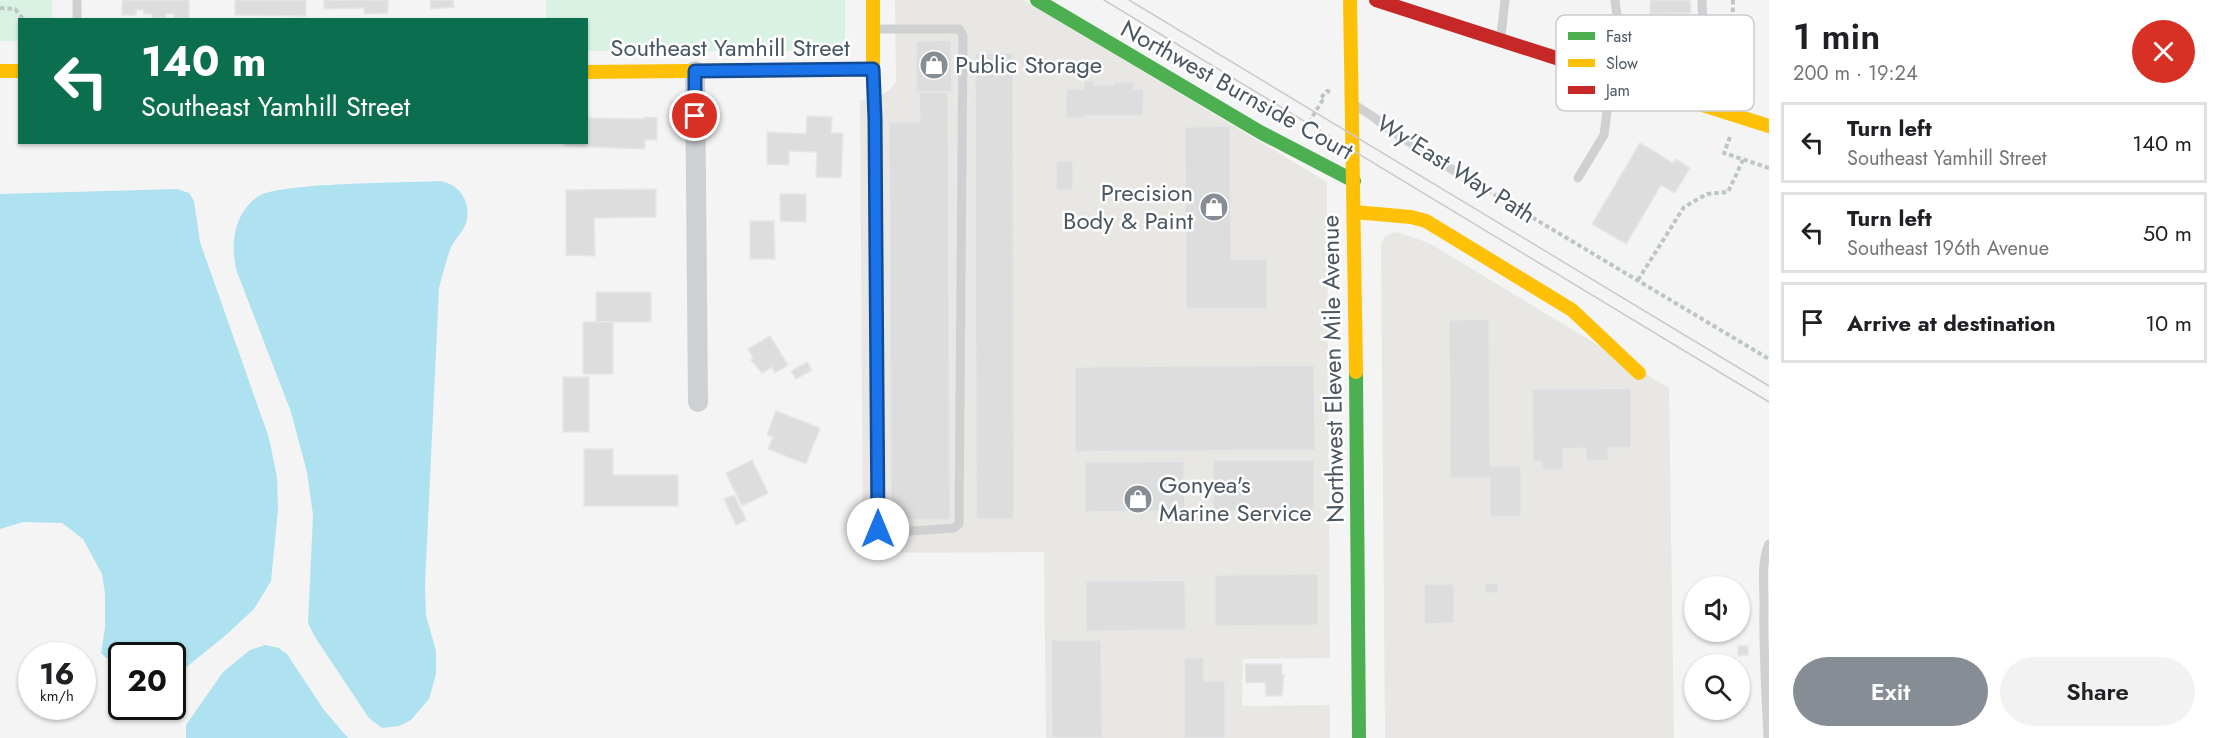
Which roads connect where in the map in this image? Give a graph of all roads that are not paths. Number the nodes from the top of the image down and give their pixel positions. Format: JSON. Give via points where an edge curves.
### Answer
{"nodes":[{"id":1,"x":77,"y":0,"type":"edge"},
{"id":2,"x":873,"y":0,"type":"edge"},
{"id":3,"x":1037,"y":0,"type":"edge"},
{"id":4,"x":1350,"y":0,"type":"edge"},
{"id":5,"x":1376,"y":0,"type":"edge"},
{"id":6,"x":1505,"y":0,"type":"edge"},
{"id":7,"x":1615,"y":0,"type":"edge"},
{"id":8,"x":1702,"y":0,"type":"edge"},
{"id":9,"x":1617,"y":15,"type":"edge"},
{"id":10,"x":1702,"y":15,"type":"edge"},
{"id":11,"x":77,"y":18,"type":"edge"},
{"id":12,"x":873,"y":29,"type":"junction"},
{"id":13,"x":1500,"y":39,"type":"junction"},
{"id":14,"x":1556,"y":57,"type":"edge"},
{"id":15,"x":873,"y":69,"type":"junction"},
{"id":16,"x":0,"y":71,"type":"edge"},
{"id":17,"x":18,"y":71,"type":"edge"},
{"id":18,"x":695,"y":71,"type":"junction"},
{"id":19,"x":588,"y":72,"type":"edge"},
{"id":20,"x":1353,"y":105,"type":"junction"},
{"id":21,"x":1607,"y":111,"type":"edge"},
{"id":22,"x":1723,"y":111,"type":"edge"},
{"id":23,"x":1769,"y":126,"type":"edge"},
{"id":24,"x":1456,"y":172,"type":"road end"},
{"id":25,"x":1578,"y":178,"type":"dead end"},
{"id":26,"x":1354,"y":181,"type":"junction"},
{"id":27,"x":1354,"y":212,"type":"junction"},
{"id":28,"x":1639,"y":373,"type":"dead end"},
{"id":29,"x":698,"y":402,"type":"dead end"},
{"id":30,"x":1769,"y":544,"type":"edge"},
{"id":31,"x":1359,"y":738,"type":"edge"},
{"id":32,"x":1768,"y":738,"type":"edge"}],
"edges":[{"from":1,"to":11,"type":"lane"},
{"from":2,"to":12,"type":"street"},
{"from":3,"to":26,"type":"street","name":"Northwest Burnside Court","via":[[1260,132]]},
{"from":4,"to":20,"type":"street","name":"Northwest Eleven Mile Avenue"},
{"from":5,"to":13,"type":"street"},
{"from":6,"to":13,"type":"lane"},
{"from":7,"to":9,"type":"lane"},
{"from":8,"to":10,"type":"lane"},
{"from":12,"to":15,"type":"street"},
{"from":12,"to":15,"type":"lane","via":[[959,29],[963,36],[959,524],[954,528],[884,533],[878,529]]},
{"from":13,"to":14,"type":"street"},
{"from":15,"to":18,"type":"street","name":"Southeast Yamhill Street"},
{"from":16,"to":17,"type":"street"},
{"from":18,"to":19,"type":"street","name":"Southeast Yamhill Street"},
{"from":18,"to":29,"type":"street"},
{"from":20,"to":24,"type":"lane","name":"Wy'East Way Path"},
{"from":20,"to":26,"type":"street","name":"Northwest Eleven Mile Avenue"},
{"from":21,"to":25,"type":"lane","via":[[1604,135]]},
{"from":22,"to":23,"type":"street"},
{"from":26,"to":27,"type":"street","name":"Northwest Eleven Mile Avenue"},
{"from":27,"to":28,"type":"street","via":[[1411,216],[1426,221],[1572,310]]},
{"from":27,"to":31,"type":"street","name":"Northwest Eleven Mile Avenue"},
{"from":30,"to":32,"type":"lane","via":[[1764,558]]}]}
